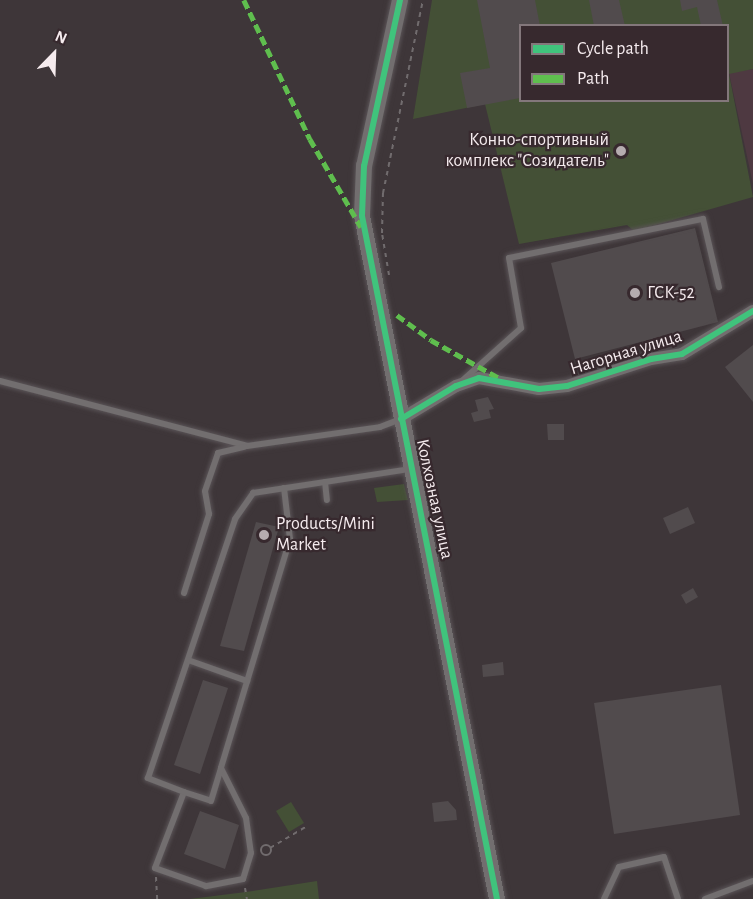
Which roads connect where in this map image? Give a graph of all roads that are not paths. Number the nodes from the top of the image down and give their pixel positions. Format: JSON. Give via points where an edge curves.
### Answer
{"nodes":[{"id":1,"x":400,"y":0,"type":"edge"},
{"id":2,"x":719,"y":287,"type":"dead end"},
{"id":3,"x":753,"y":311,"type":"edge"},
{"id":4,"x":0,"y":381,"type":"edge"},
{"id":5,"x":456,"y":386,"type":"junction"},
{"id":6,"x":401,"y":419,"type":"junction"},
{"id":7,"x":247,"y":446,"type":"junction"},
{"id":8,"x":413,"y":468,"type":"junction"},
{"id":9,"x":325,"y":482,"type":"junction"},
{"id":10,"x":284,"y":488,"type":"junction"},
{"id":11,"x":327,"y":500,"type":"dead end"},
{"id":12,"x":184,"y":593,"type":"dead end"},
{"id":13,"x":188,"y":660,"type":"junction"},
{"id":14,"x":247,"y":681,"type":"junction"},
{"id":15,"x":221,"y":768,"type":"junction"},
{"id":16,"x":183,"y":792,"type":"junction"},
{"id":17,"x":753,"y":880,"type":"edge"},
{"id":18,"x":497,"y":899,"type":"edge"},
{"id":19,"x":604,"y":899,"type":"edge"},
{"id":20,"x":678,"y":899,"type":"edge"},
{"id":21,"x":705,"y":899,"type":"edge"}],
"edges":[{"from":1,"to":6,"type":"street","name":"Колхозная улица","via":[[377,99],[362,202],[364,232]]},
{"from":2,"to":5,"type":"lane","via":[[703,219],[509,258],[520,328]]},
{"from":3,"to":5,"type":"street","name":"Нагорная улица","via":[[682,354],[651,359],[567,386],[539,389],[480,378]]},
{"from":4,"to":7,"type":"lane"},
{"from":5,"to":6,"type":"street","name":"Нагорная улица"},
{"from":6,"to":7,"type":"lane","via":[[380,427]]},
{"from":6,"to":8,"type":"street","name":"Колхозная улица"},
{"from":7,"to":12,"type":"lane","via":[[218,453],[205,491],[209,514]]},
{"from":8,"to":9,"type":"lane"},
{"from":8,"to":18,"type":"street","name":"Колхозная улица"},
{"from":9,"to":10,"type":"lane"},
{"from":9,"to":11,"type":"lane"},
{"from":10,"to":13,"type":"lane","via":[[253,492],[235,519]]},
{"from":10,"to":14,"type":"lane","via":[[290,539]]},
{"from":13,"to":14,"type":"lane"},
{"from":13,"to":16,"type":"lane","via":[[148,778]]},
{"from":14,"to":15,"type":"lane"},
{"from":15,"to":16,"type":"lane","via":[[211,801]]},
{"from":15,"to":16,"type":"lane","via":[[246,818],[251,853],[243,879],[206,886],[155,868]]},
{"from":17,"to":21,"type":"lane"},
{"from":19,"to":20,"type":"lane","via":[[619,867],[664,857]]}]}
